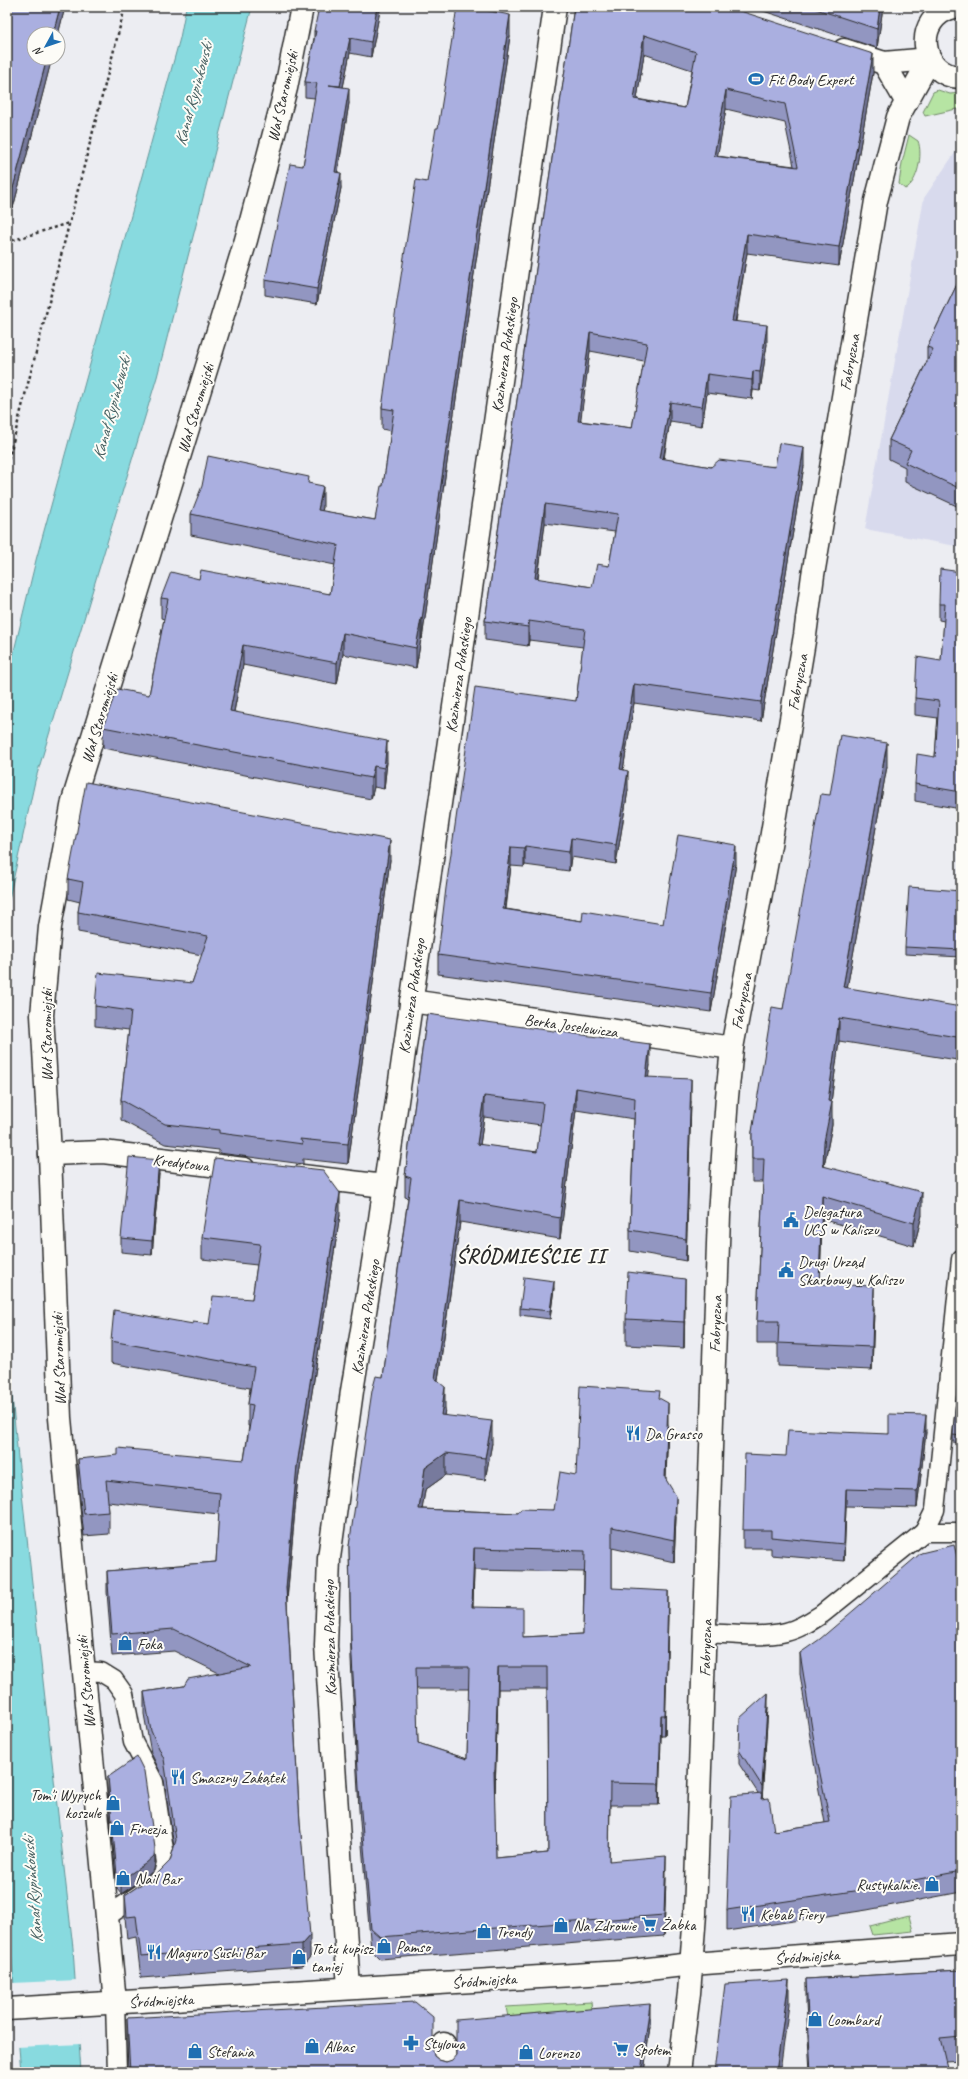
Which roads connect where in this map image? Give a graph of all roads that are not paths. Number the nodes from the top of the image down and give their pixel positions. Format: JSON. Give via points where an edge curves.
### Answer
{"nodes":[{"id":1,"x":302,"y":7,"type":"edge"},
{"id":2,"x":554,"y":7,"type":"edge"},
{"id":3,"x":943,"y":9,"type":"edge"},
{"id":4,"x":824,"y":44,"type":"edge"},
{"id":5,"x":930,"y":59,"type":"junction"},
{"id":6,"x":884,"y":63,"type":"junction"},
{"id":7,"x":961,"y":77,"type":"edge"},
{"id":8,"x":906,"y":101,"type":"junction"},
{"id":9,"x":410,"y":1001,"type":"junction"},
{"id":10,"x":732,"y":1048,"type":"junction"},
{"id":11,"x":50,"y":1154,"type":"junction"},
{"id":12,"x":384,"y":1186,"type":"junction"},
{"id":13,"x":961,"y":1259,"type":"edge"},
{"id":14,"x":924,"y":1532,"type":"junction"},
{"id":15,"x":961,"y":1532,"type":"edge"},
{"id":16,"x":705,"y":1633,"type":"junction"},
{"id":17,"x":84,"y":1671,"type":"junction"},
{"id":18,"x":106,"y":1917,"type":"junction"},
{"id":19,"x":961,"y":1944,"type":"edge"},
{"id":20,"x":692,"y":1964,"type":"junction"},
{"id":21,"x":349,"y":1988,"type":"junction"},
{"id":22,"x":109,"y":2003,"type":"junction"},
{"id":23,"x":7,"y":2009,"type":"edge"},
{"id":24,"x":444,"y":2044,"type":"dead end"},
{"id":25,"x":117,"y":2072,"type":"edge"},
{"id":26,"x":445,"y":2072,"type":"edge"},
{"id":27,"x":679,"y":2072,"type":"edge"}],
"edges":[{"from":1,"to":11,"type":"street","name":"Wał Staromiejski","via":[[286,88],[246,240],[72,808],[50,927],[42,1015]]},
{"from":2,"to":9,"type":"street","name":"Kazimierza Pułaskiego"},
{"from":3,"to":5,"type":"street","via":[[931,22],[926,34],[926,47]]},
{"from":4,"to":6,"type":"street"},
{"from":5,"to":6,"type":"street"},
{"from":5,"to":7,"type":"street","via":[[937,68],[947,74]]},
{"from":5,"to":8,"type":"street","name":"Fabryczna"},
{"from":6,"to":8,"type":"street"},
{"from":8,"to":10,"type":"street","name":"Fabryczna","via":[[898,117],[876,201],[813,575],[806,635]]},
{"from":9,"to":10,"type":"street","name":"Berka Joselewicza"},
{"from":9,"to":12,"type":"street","name":"Kazimierza Pułaskiego"},
{"from":10,"to":16,"type":"street","name":"Fabryczna","via":[[718,1215]]},
{"from":11,"to":12,"type":"street","name":"Kredytowa","via":[[103,1152]]},
{"from":11,"to":17,"type":"street","name":"Wał Staromiejski","via":[[60,1418]]},
{"from":12,"to":21,"type":"street","name":"Kazimierza Pułaskiego","via":[[329,1558],[326,1646]]},
{"from":13,"to":14,"type":"lane","via":[[935,1510]]},
{"from":14,"to":15,"type":"lane"},
{"from":14,"to":16,"type":"lane","via":[[822,1614],[804,1625],[786,1632],[751,1635]]},
{"from":16,"to":20,"type":"street","name":"Fabryczna"},
{"from":17,"to":18,"type":"street","name":"Wał Staromiejski"},
{"from":17,"to":18,"type":"lane","via":[[101,1672],[114,1680],[124,1694],[132,1742],[154,1782],[166,1863],[163,1875],[152,1886]]},
{"from":18,"to":22,"type":"street","name":"Wał Staromiejski"},
{"from":19,"to":20,"type":"street","name":"Śródmiejska"},
{"from":20,"to":21,"type":"street","name":"Śródmiejska","via":[[622,1972]]},
{"from":20,"to":27,"type":"street","name":"Fabryczna"},
{"from":21,"to":22,"type":"street","name":"Śródmiejska"},
{"from":22,"to":23,"type":"street","name":"Śródmiejska"},
{"from":22,"to":25,"type":"lane","name":"Wał Staromiejski"},
{"from":24,"to":26,"type":"street"}]}
